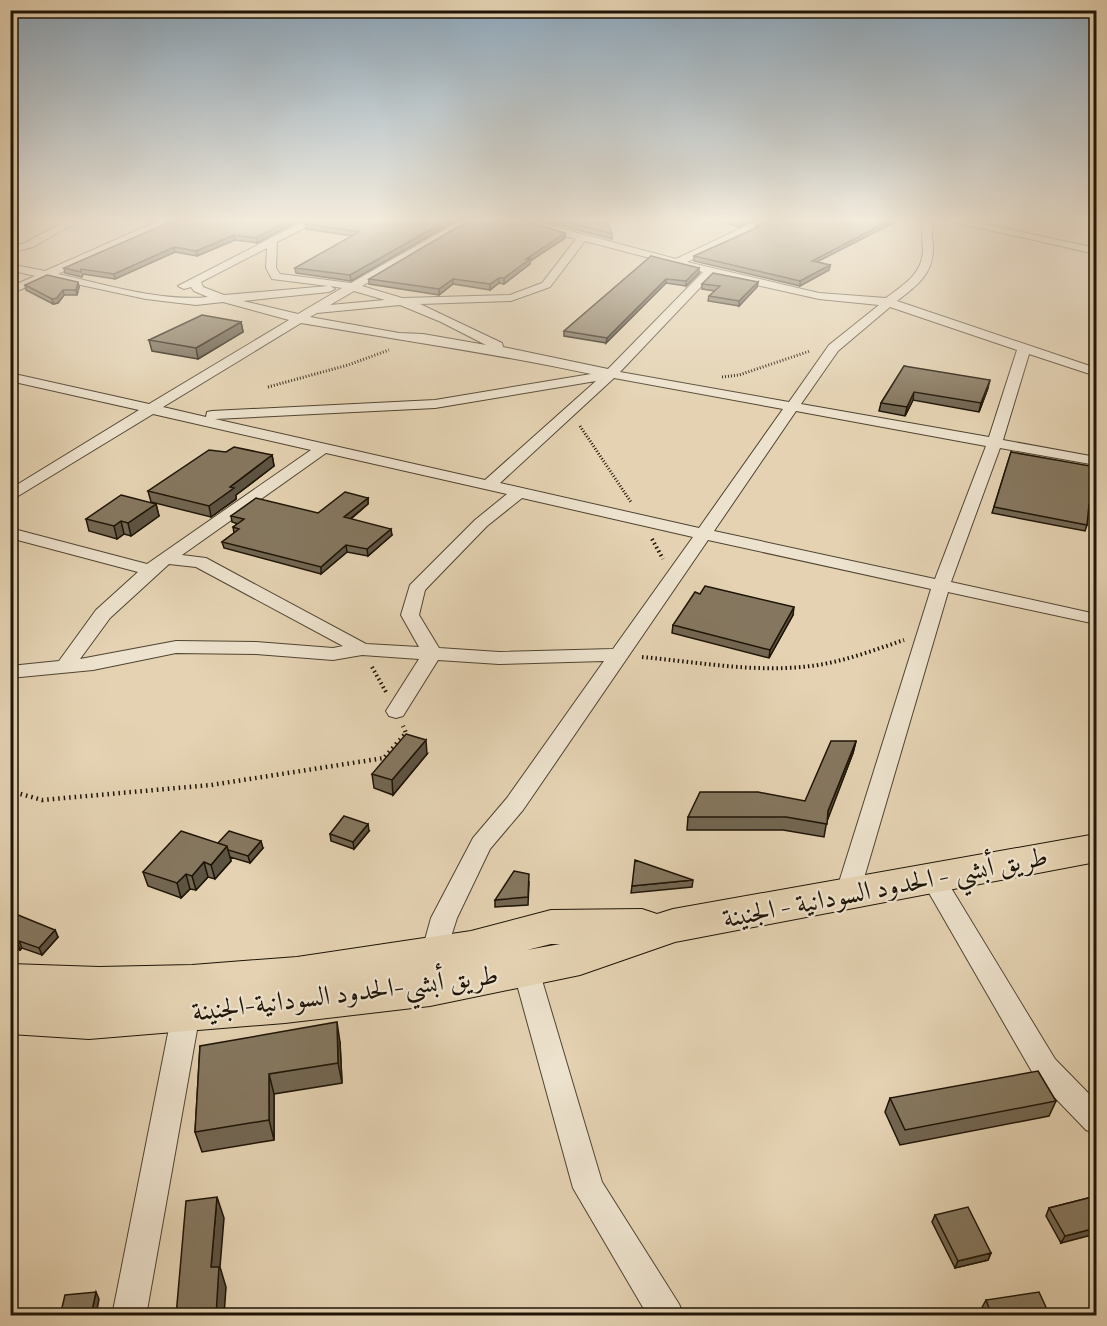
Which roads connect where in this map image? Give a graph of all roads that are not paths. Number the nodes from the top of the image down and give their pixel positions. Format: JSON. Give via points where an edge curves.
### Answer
{"nodes":[{"id":1,"x":28,"y":283,"type":"edge"},
{"id":2,"x":88,"y":283,"type":"edge"},
{"id":3,"x":191,"y":283,"type":"edge"},
{"id":4,"x":196,"y":283,"type":"edge"},
{"id":5,"x":330,"y":283,"type":"edge"},
{"id":6,"x":357,"y":283,"type":"edge"},
{"id":7,"x":548,"y":283,"type":"edge"},
{"id":8,"x":699,"y":283,"type":"edge"},
{"id":9,"x":762,"y":283,"type":"edge"},
{"id":10,"x":912,"y":283,"type":"edge"},
{"id":11,"x":350,"y":287,"type":"junction"},
{"id":12,"x":10,"y":291,"type":"edge"},
{"id":13,"x":146,"y":296,"type":"junction"},
{"id":14,"x":223,"y":299,"type":"junction"},
{"id":15,"x":405,"y":301,"type":"junction"},
{"id":16,"x":887,"y":302,"type":"junction"},
{"id":17,"x":307,"y":315,"type":"junction"},
{"id":18,"x":1024,"y":348,"type":"junction"},
{"id":19,"x":508,"y":352,"type":"junction"},
{"id":20,"x":1096,"y":372,"type":"edge"},
{"id":21,"x":611,"y":374,"type":"junction"},
{"id":22,"x":10,"y":377,"type":"edge"},
{"id":23,"x":793,"y":406,"type":"junction"},
{"id":24,"x":152,"y":408,"type":"junction"},
{"id":25,"x":191,"y":417,"type":"junction"},
{"id":26,"x":994,"y":444,"type":"junction"},
{"id":27,"x":323,"y":448,"type":"junction"},
{"id":28,"x":1096,"y":461,"type":"edge"},
{"id":29,"x":489,"y":485,"type":"junction"},
{"id":30,"x":520,"y":492,"type":"junction"},
{"id":31,"x":10,"y":496,"type":"edge"},
{"id":32,"x":10,"y":533,"type":"edge"},
{"id":33,"x":703,"y":534,"type":"junction"},
{"id":34,"x":166,"y":559,"type":"junction"},
{"id":35,"x":150,"y":570,"type":"junction"},
{"id":36,"x":941,"y":585,"type":"junction"},
{"id":37,"x":1096,"y":618,"type":"edge"},
{"id":38,"x":362,"y":649,"type":"junction"},
{"id":39,"x":432,"y":653,"type":"junction"},
{"id":40,"x":619,"y":655,"type":"junction"},
{"id":41,"x":65,"y":667,"type":"junction"},
{"id":42,"x":10,"y":672,"type":"edge"},
{"id":43,"x":396,"y":711,"type":"road end"},
{"id":44,"x":1096,"y":848,"type":"edge"},
{"id":45,"x":933,"y":879,"type":"junction"},
{"id":46,"x":847,"y":895,"type":"junction"},
{"id":47,"x":673,"y":926,"type":"junction"},
{"id":48,"x":526,"y":970,"type":"junction"},
{"id":49,"x":431,"y":971,"type":"junction"},
{"id":50,"x":10,"y":982,"type":"edge"},
{"id":51,"x":185,"y":1003,"type":"junction"},
{"id":52,"x":10,"y":1015,"type":"edge"},
{"id":53,"x":1096,"y":1121,"type":"edge"},
{"id":54,"x":648,"y":1300,"type":"edge"},
{"id":55,"x":129,"y":1316,"type":"edge"},
{"id":56,"x":666,"y":1316,"type":"edge"}],
"edges":[{"from":1,"to":12,"type":"street"},
{"from":2,"to":13,"type":"street"},
{"from":3,"to":13,"type":"street"},
{"from":4,"to":14,"type":"street","via":[[198,289]]},
{"from":5,"to":11,"type":"street"},
{"from":6,"to":11,"type":"street"},
{"from":7,"to":15,"type":"street","via":[[511,298]]},
{"from":8,"to":21,"type":"street"},
{"from":9,"to":16,"type":"street","via":[[819,296]]},
{"from":10,"to":16,"type":"street"},
{"from":11,"to":14,"type":"street"},
{"from":11,"to":15,"type":"street"},
{"from":11,"to":17,"type":"street"},
{"from":13,"to":14,"type":"street","via":[[196,302]]},
{"from":14,"to":17,"type":"street"},
{"from":15,"to":17,"type":"street"},
{"from":15,"to":19,"type":"street","via":[[459,324]]},
{"from":16,"to":18,"type":"street"},
{"from":16,"to":23,"type":"street","via":[[833,348]]},
{"from":17,"to":19,"type":"street","via":[[399,337]]},
{"from":17,"to":24,"type":"street"},
{"from":18,"to":20,"type":"street"},
{"from":18,"to":26,"type":"street"},
{"from":19,"to":21,"type":"street"},
{"from":21,"to":23,"type":"street"},
{"from":21,"to":25,"type":"street","via":[[435,404]]},
{"from":21,"to":29,"type":"street"},
{"from":22,"to":24,"type":"street"},
{"from":23,"to":26,"type":"street"},
{"from":23,"to":33,"type":"street"},
{"from":24,"to":25,"type":"street"},
{"from":24,"to":31,"type":"street"},
{"from":25,"to":27,"type":"street"},
{"from":26,"to":28,"type":"street"},
{"from":26,"to":36,"type":"street"},
{"from":27,"to":29,"type":"street"},
{"from":27,"to":34,"type":"street"},
{"from":29,"to":30,"type":"street"},
{"from":30,"to":33,"type":"street"},
{"from":30,"to":39,"type":"street","via":[[466,538],[416,590],[410,615]]},
{"from":32,"to":35,"type":"street"},
{"from":33,"to":36,"type":"street"},
{"from":33,"to":40,"type":"street"},
{"from":34,"to":35,"type":"street"},
{"from":34,"to":38,"type":"street","via":[[200,562]]},
{"from":35,"to":41,"type":"street","via":[[103,614]]},
{"from":36,"to":37,"type":"street"},
{"from":36,"to":46,"type":"street"},
{"from":38,"to":39,"type":"street"},
{"from":38,"to":41,"type":"street","via":[[333,654],[177,647]]},
{"from":39,"to":40,"type":"street","via":[[499,658]]},
{"from":39,"to":43,"type":"street"},
{"from":40,"to":49,"type":"street","via":[[515,804],[482,844],[444,918]]},
{"from":41,"to":42,"type":"street"},
{"from":44,"to":45,"type":"highway","name":"طريق أبشي - الحدود السودانية - الجنينة"},
{"from":45,"to":46,"type":"highway","name":"طريق أبشي - الحدود السودانية - الجنينة"},
{"from":45,"to":53,"type":"street","via":[[1046,1068]]},
{"from":46,"to":47,"type":"highway","name":"طريق أبشي - الحدود السودانية - الجنينة"},
{"from":47,"to":48,"type":"highway","name":"طريق أبشي-الحدود السودانية-الجنينة","via":[[580,957]]},
{"from":47,"to":49,"type":"highway","via":[[550,927],[471,948]]},
{"from":48,"to":49,"type":"highway","name":"طريق أبشي-الحدود السودانية-الجنينة"},
{"from":48,"to":54,"type":"street","via":[[588,1188]]},
{"from":49,"to":51,"type":"highway","name":"طريق أبشي-الحدود السودانية-الجنينة"},
{"from":50,"to":51,"type":"highway"},
{"from":51,"to":52,"type":"highway","name":"طريق أبشي-الحدود السودانية-الجنينة","via":[[88,1020]]},
{"from":51,"to":55,"type":"street"},
{"from":54,"to":56,"type":"street"}]}
